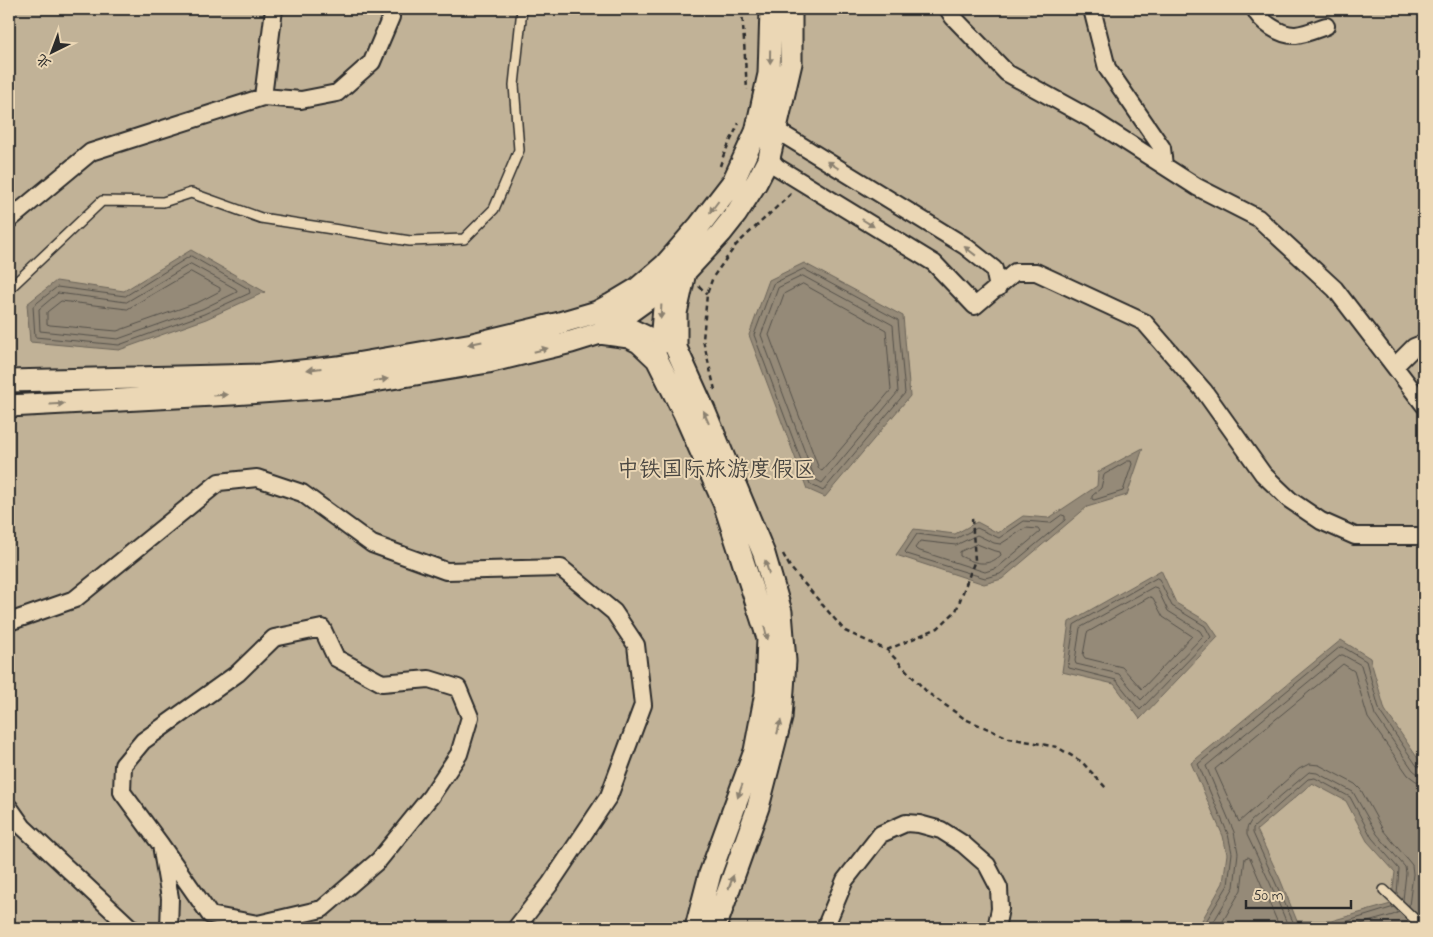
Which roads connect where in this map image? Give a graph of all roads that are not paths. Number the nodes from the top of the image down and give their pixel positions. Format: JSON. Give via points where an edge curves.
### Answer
{"nodes":[{"id":1,"x":274,"y":9,"type":"edge"},
{"id":2,"x":389,"y":9,"type":"edge"},
{"id":3,"x":522,"y":9,"type":"edge"},
{"id":4,"x":771,"y":9,"type":"edge"},
{"id":5,"x":791,"y":9,"type":"edge"},
{"id":6,"x":948,"y":9,"type":"edge"},
{"id":7,"x":1092,"y":9,"type":"edge"},
{"id":8,"x":1255,"y":9,"type":"edge"},
{"id":9,"x":1326,"y":26,"type":"dead end"},
{"id":10,"x":263,"y":97,"type":"junction"},
{"id":11,"x":776,"y":130,"type":"junction"},
{"id":12,"x":769,"y":158,"type":"junction"},
{"id":13,"x":1164,"y":166,"type":"junction"},
{"id":14,"x":9,"y":220,"type":"edge"},
{"id":15,"x":665,"y":264,"type":"junction"},
{"id":16,"x":685,"y":272,"type":"junction"},
{"id":17,"x":663,"y":287,"type":"junction"},
{"id":18,"x":998,"y":288,"type":"junction"},
{"id":19,"x":9,"y":290,"type":"edge"},
{"id":20,"x":597,"y":312,"type":"junction"},
{"id":21,"x":617,"y":320,"type":"junction"},
{"id":22,"x":600,"y":333,"type":"junction"},
{"id":23,"x":1424,"y":343,"type":"edge"},
{"id":24,"x":664,"y":349,"type":"junction"},
{"id":25,"x":1395,"y":366,"type":"junction"},
{"id":26,"x":9,"y":381,"type":"edge"},
{"id":27,"x":1424,"y":404,"type":"edge"},
{"id":28,"x":9,"y":406,"type":"edge"},
{"id":29,"x":1424,"y":536,"type":"edge"},
{"id":30,"x":9,"y":623,"type":"edge"},
{"id":31,"x":9,"y":807,"type":"edge"},
{"id":32,"x":161,"y":844,"type":"junction"},
{"id":33,"x":1384,"y":890,"type":"dead end"},
{"id":34,"x":131,"y":928,"type":"edge"},
{"id":35,"x":169,"y":928,"type":"edge"},
{"id":36,"x":516,"y":928,"type":"edge"},
{"id":37,"x":696,"y":928,"type":"edge"},
{"id":38,"x":715,"y":928,"type":"edge"},
{"id":39,"x":825,"y":928,"type":"edge"},
{"id":40,"x":996,"y":928,"type":"edge"},
{"id":41,"x":1424,"y":928,"type":"edge"}],
"edges":[{"from":1,"to":10,"type":"street"},
{"from":2,"to":10,"type":"street","via":[[391,17],[372,62],[337,93],[301,100]]},
{"from":3,"to":19,"type":"lane","via":[[514,85],[519,150],[494,209],[464,239],[410,241],[261,218],[191,193],[163,202],[102,201]]},
{"from":4,"to":15,"type":"street","one_way":true,"via":[[769,74],[756,132],[732,182]]},
{"from":5,"to":11,"type":"street","via":[[791,63]]},
{"from":6,"to":13,"type":"street","via":[[1007,73]]},
{"from":7,"to":13,"type":"street","via":[[1107,68],[1162,148]]},
{"from":8,"to":9,"type":"street","via":[[1257,15],[1273,29],[1294,35]]},
{"from":10,"to":14,"type":"street","via":[[92,152]]},
{"from":11,"to":12,"type":"street"},
{"from":18,"to":11,"type":"street","one_way":true,"via":[[994,269],[964,246]]},
{"from":12,"to":16,"type":"street","via":[[736,214]]},
{"from":12,"to":18,"type":"street","one_way":true,"via":[[777,167],[934,263],[975,306]]},
{"from":13,"to":25,"type":"street","via":[[1258,218],[1335,289]]},
{"from":15,"to":17,"type":"street"},
{"from":15,"to":20,"type":"street","via":[[637,289]]},
{"from":16,"to":17,"type":"street"},
{"from":16,"to":24,"type":"street"},
{"from":17,"to":21,"type":"street"},
{"from":17,"to":24,"type":"street","one_way":true},
{"from":18,"to":29,"type":"street","via":[[1015,272],[1036,272],[1144,322],[1204,391],[1262,474],[1290,500],[1321,521],[1355,536]]},
{"from":20,"to":21,"type":"street"},
{"from":20,"to":26,"type":"street","one_way":true,"via":[[473,344],[293,372]]},
{"from":21,"to":22,"type":"street"},
{"from":21,"to":24,"type":"street"},
{"from":22,"to":24,"type":"street","via":[[629,337]]},
{"from":28,"to":22,"type":"street","one_way":true,"via":[[344,386],[488,362]]},
{"from":23,"to":25,"type":"street","via":[[1414,346]]},
{"from":24,"to":37,"type":"street","one_way":true,"via":[[684,413],[724,503],[768,638],[766,693],[755,751],[710,874]]},
{"from":38,"to":24,"type":"street","one_way":true,"via":[[758,806],[781,718],[785,661],[781,612],[764,554],[704,410]]},
{"from":25,"to":27,"type":"street"},
{"from":30,"to":36,"type":"street","via":[[75,599],[220,482],[257,478],[302,493],[372,544],[446,571],[561,568],[614,612],[636,645],[644,705],[609,796]]},
{"from":31,"to":34,"type":"street","via":[[23,827]]},
{"from":32,"to":32,"type":"street","via":[[122,792],[123,765],[143,742],[238,673],[274,638],[322,628],[336,658],[382,683],[429,679],[458,688],[470,717],[460,754],[379,860],[322,909],[258,924],[210,915]]},
{"from":32,"to":35,"type":"street","via":[[170,898]]},
{"from":33,"to":41,"type":"lane"},
{"from":39,"to":40,"type":"street","via":[[845,880],[881,834],[906,823],[941,830],[987,865],[999,888],[1000,909]]}]}
